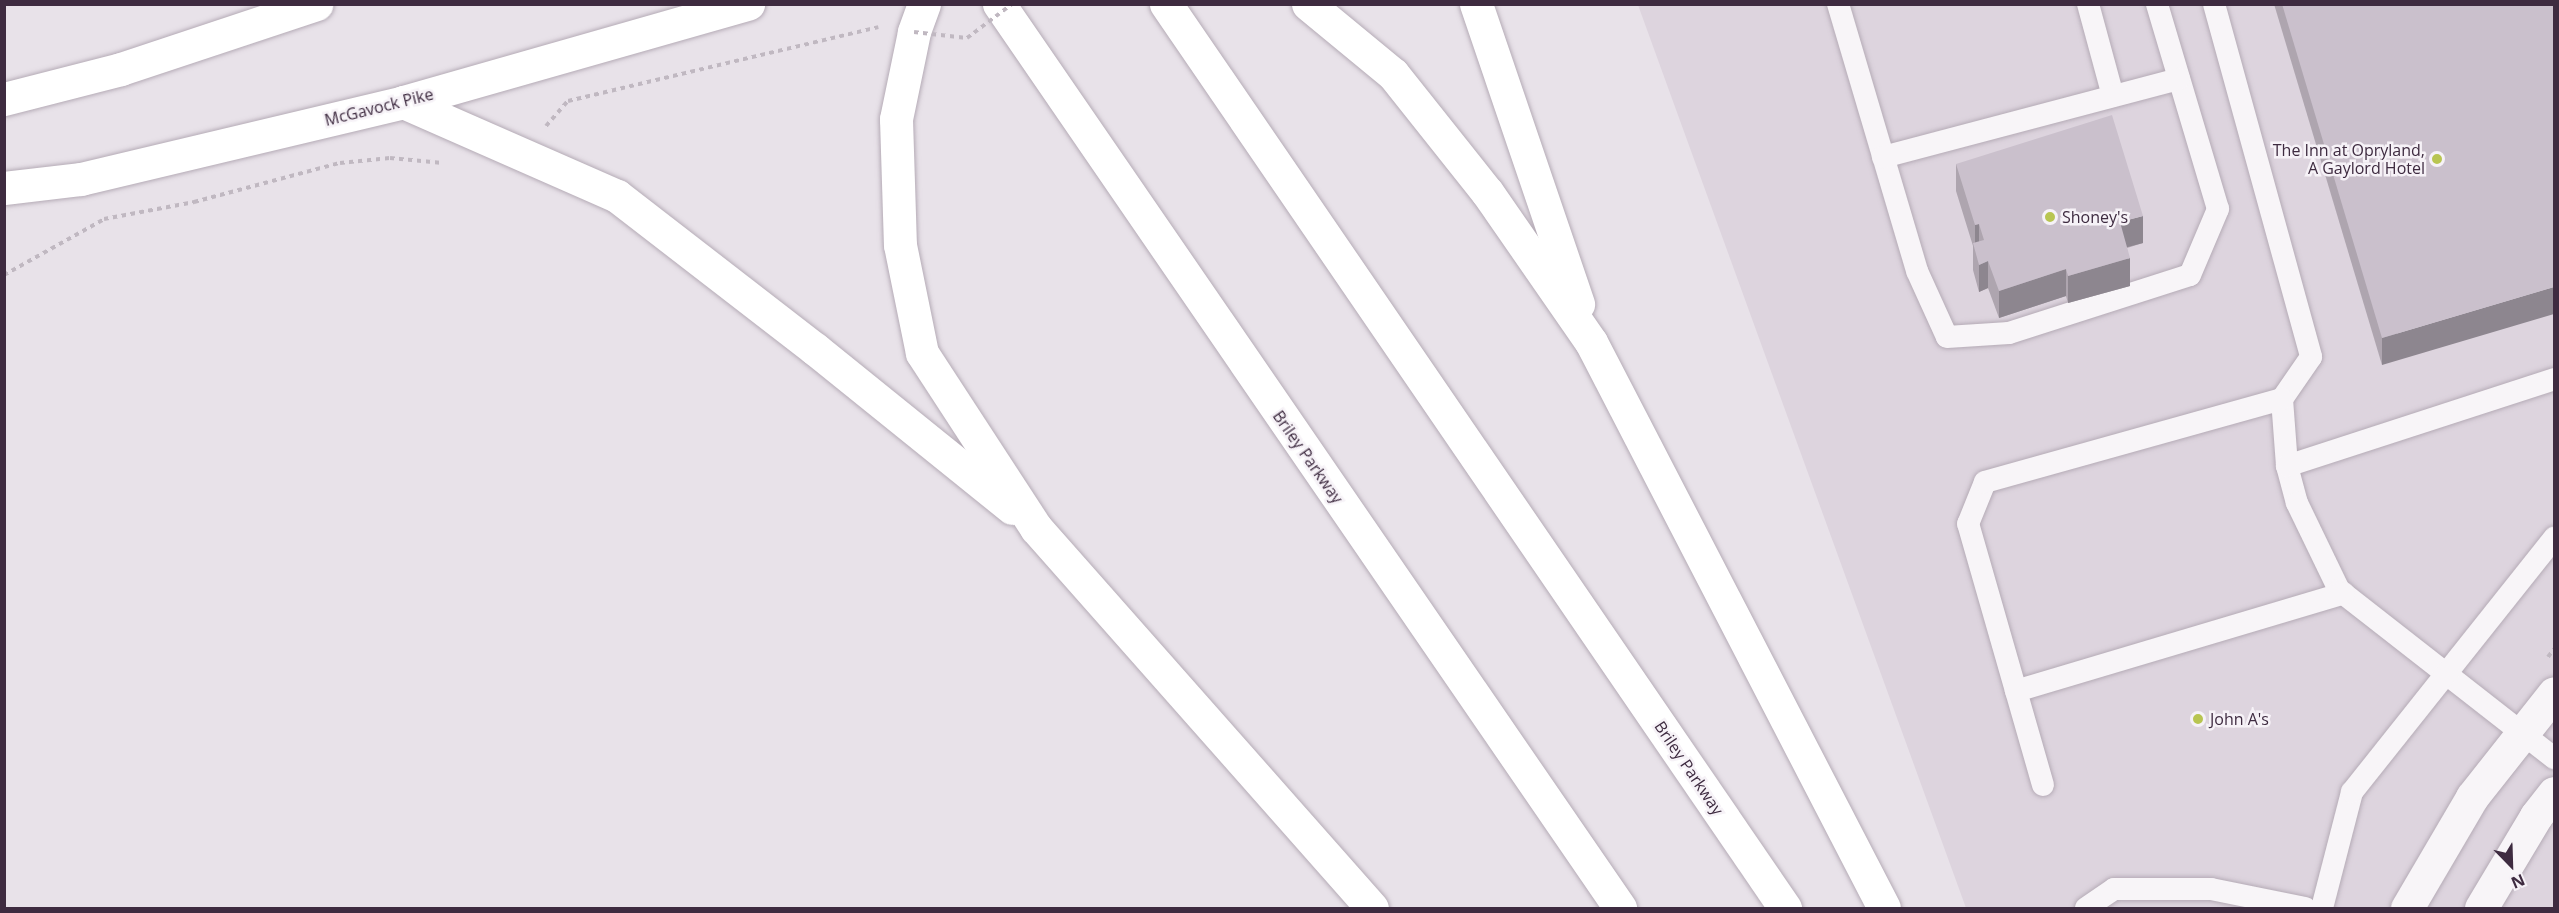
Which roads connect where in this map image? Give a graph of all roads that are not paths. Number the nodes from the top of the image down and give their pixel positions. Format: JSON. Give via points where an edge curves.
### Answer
{"nodes":[{"id":1,"x":316,"y":4,"type":"edge"},
{"id":2,"x":748,"y":4,"type":"edge"},
{"id":3,"x":999,"y":4,"type":"edge"},
{"id":4,"x":1166,"y":4,"type":"edge"},
{"id":5,"x":1308,"y":4,"type":"edge"},
{"id":6,"x":1476,"y":4,"type":"edge"},
{"id":7,"x":1838,"y":4,"type":"edge"},
{"id":8,"x":2088,"y":4,"type":"edge"},
{"id":9,"x":2157,"y":4,"type":"edge"},
{"id":10,"x":2214,"y":4,"type":"edge"},
{"id":11,"x":919,"y":18,"type":"edge"},
{"id":12,"x":2179,"y":79,"type":"junction"},
{"id":13,"x":2113,"y":96,"type":"junction"},
{"id":14,"x":4,"y":99,"type":"edge"},
{"id":15,"x":402,"y":102,"type":"junction"},
{"id":16,"x":1883,"y":157,"type":"junction"},
{"id":17,"x":4,"y":188,"type":"edge"},
{"id":18,"x":1591,"y":342,"type":"junction"},
{"id":19,"x":2554,"y":379,"type":"edge"},
{"id":20,"x":2282,"y":399,"type":"junction"},
{"id":21,"x":2287,"y":466,"type":"junction"},
{"id":22,"x":1036,"y":528,"type":"junction"},
{"id":23,"x":2554,"y":538,"type":"edge"},
{"id":24,"x":2344,"y":593,"type":"junction"},
{"id":25,"x":2445,"y":673,"type":"junction"},
{"id":26,"x":2016,"y":691,"type":"junction"},
{"id":27,"x":2554,"y":693,"type":"edge"},
{"id":28,"x":2522,"y":733,"type":"junction"},
{"id":29,"x":2554,"y":758,"type":"edge"},
{"id":30,"x":2043,"y":785,"type":"dead end"},
{"id":31,"x":2554,"y":793,"type":"edge"},
{"id":32,"x":1372,"y":909,"type":"edge"},
{"id":33,"x":1620,"y":909,"type":"edge"},
{"id":34,"x":1785,"y":909,"type":"edge"},
{"id":35,"x":1884,"y":909,"type":"edge"},
{"id":36,"x":2086,"y":909,"type":"edge"},
{"id":37,"x":2305,"y":909,"type":"edge"},
{"id":38,"x":2322,"y":909,"type":"edge"},
{"id":39,"x":2407,"y":909,"type":"edge"},
{"id":40,"x":2481,"y":909,"type":"edge"}],
"edges":[{"from":1,"to":14,"type":"main road","via":[[121,69]]},
{"from":2,"to":15,"type":"main road","name":"McGavock Pike"},
{"from":3,"to":33,"type":"main road","name":"Briley Parkway"},
{"from":4,"to":34,"type":"main road","name":"Briley Parkway"},
{"from":5,"to":18,"type":"main road","via":[[1392,74],[1487,192]]},
{"from":6,"to":18,"type":"main road"},
{"from":7,"to":16,"type":"lane"},
{"from":8,"to":13,"type":"lane"},
{"from":9,"to":12,"type":"lane"},
{"from":10,"to":20,"type":"lane","via":[[2312,357]]},
{"from":11,"to":22,"type":"main road","via":[[896,119],[900,245],[922,353]]},
{"from":12,"to":13,"type":"lane"},
{"from":12,"to":16,"type":"lane","via":[[2218,210],[2190,275],[2009,333],[1947,337],[1917,271]]},
{"from":13,"to":16,"type":"lane"},
{"from":15,"to":17,"type":"main road","name":"McGavock Pike","via":[[81,179]]},
{"from":15,"to":22,"type":"main road","via":[[617,196],[815,349]]},
{"from":18,"to":35,"type":"main road"},
{"from":19,"to":21,"type":"lane"},
{"from":20,"to":21,"type":"lane"},
{"from":20,"to":26,"type":"lane","via":[[1985,482],[1968,524]]},
{"from":21,"to":24,"type":"lane","via":[[2296,503]]},
{"from":22,"to":32,"type":"main road"},
{"from":23,"to":25,"type":"lane"},
{"from":24,"to":25,"type":"lane"},
{"from":24,"to":26,"type":"lane"},
{"from":25,"to":28,"type":"lane"},
{"from":25,"to":38,"type":"lane","via":[[2352,792]]},
{"from":26,"to":30,"type":"lane"},
{"from":27,"to":28,"type":"street"},
{"from":28,"to":29,"type":"lane"},
{"from":28,"to":39,"type":"street","via":[[2472,797]]},
{"from":31,"to":40,"type":"street"},
{"from":36,"to":37,"type":"lane","via":[[2114,889],[2211,889]]}]}
